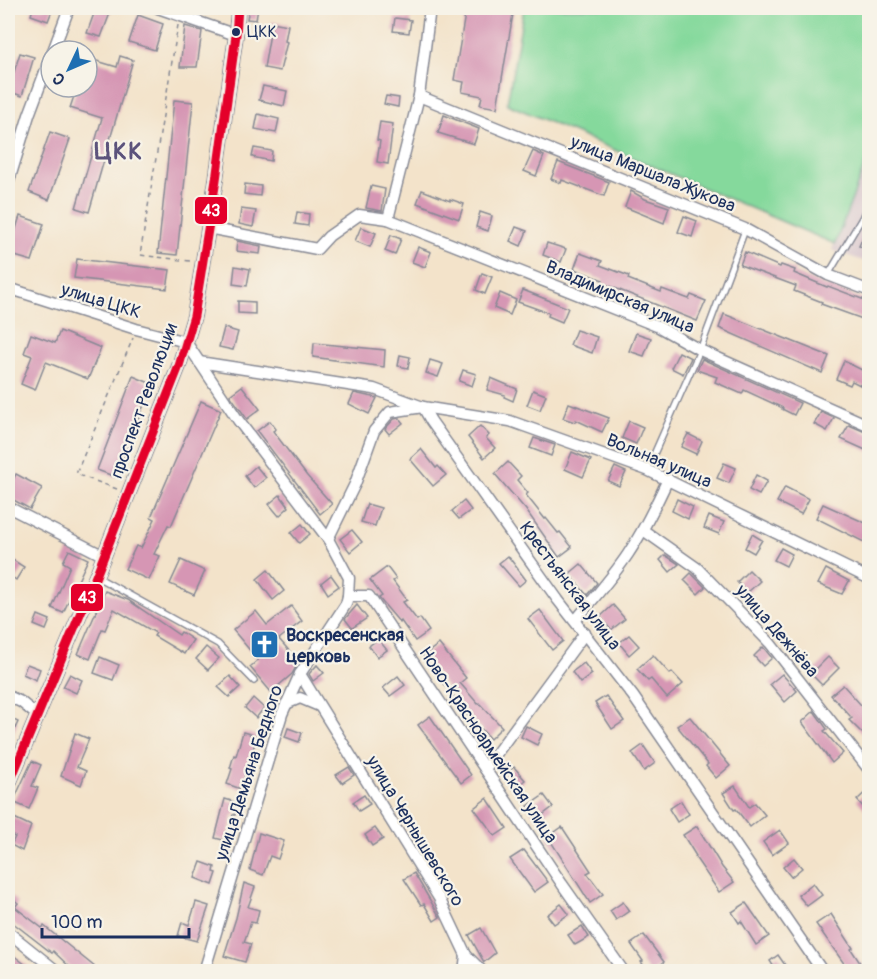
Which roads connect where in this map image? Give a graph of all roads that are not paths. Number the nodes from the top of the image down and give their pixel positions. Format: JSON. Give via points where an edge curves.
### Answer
{"nodes":[{"id":1,"x":69,"y":8,"type":"edge"},
{"id":2,"x":158,"y":8,"type":"edge"},
{"id":3,"x":235,"y":8,"type":"edge"},
{"id":4,"x":430,"y":8,"type":"edge"},
{"id":5,"x":236,"y":35,"type":"junction"},
{"id":6,"x":57,"y":39,"type":"edge"},
{"id":7,"x":39,"y":89,"type":"edge"},
{"id":8,"x":419,"y":96,"type":"junction"},
{"id":9,"x":8,"y":184,"type":"edge"},
{"id":10,"x":870,"y":200,"type":"edge"},
{"id":11,"x":388,"y":219,"type":"junction"},
{"id":12,"x":208,"y":228,"type":"junction"},
{"id":13,"x":745,"y":229,"type":"junction"},
{"id":14,"x":828,"y":275,"type":"junction"},
{"id":15,"x":8,"y":288,"type":"edge"},
{"id":16,"x":870,"y":291,"type":"edge"},
{"id":17,"x":186,"y":342,"type":"junction"},
{"id":18,"x":700,"y":350,"type":"junction"},
{"id":19,"x":199,"y":362,"type":"junction"},
{"id":20,"x":423,"y":407,"type":"junction"},
{"id":21,"x":870,"y":426,"type":"edge"},
{"id":22,"x":647,"y":470,"type":"junction"},
{"id":23,"x":668,"y":479,"type":"junction"},
{"id":24,"x":8,"y":510,"type":"edge"},
{"id":25,"x":643,"y":530,"type":"junction"},
{"id":26,"x":328,"y":539,"type":"junction"},
{"id":27,"x":104,"y":556,"type":"junction"},
{"id":28,"x":96,"y":576,"type":"junction"},
{"id":29,"x":870,"y":579,"type":"edge"},
{"id":30,"x":348,"y":596,"type":"junction"},
{"id":31,"x":575,"y":621,"type":"junction"},
{"id":32,"x":585,"y":633,"type":"junction"},
{"id":33,"x":300,"y":674,"type":"junction"},
{"id":34,"x":254,"y":681,"type":"dead end"},
{"id":35,"x":8,"y":696,"type":"edge"},
{"id":36,"x":286,"y":704,"type":"junction"},
{"id":37,"x":319,"y":706,"type":"junction"},
{"id":38,"x":38,"y":716,"type":"junction"},
{"id":39,"x":485,"y":769,"type":"junction"},
{"id":40,"x":870,"y":771,"type":"edge"},
{"id":41,"x":8,"y":786,"type":"edge"},
{"id":42,"x":8,"y":932,"type":"edge"},
{"id":43,"x":466,"y":955,"type":"junction"},
{"id":44,"x":58,"y":972,"type":"edge"},
{"id":45,"x":204,"y":972,"type":"edge"},
{"id":46,"x":464,"y":972,"type":"edge"},
{"id":47,"x":483,"y":972,"type":"edge"},
{"id":48,"x":624,"y":972,"type":"edge"},
{"id":49,"x":823,"y":972,"type":"edge"}],
"edges":[{"from":1,"to":6,"type":"street"},
{"from":2,"to":5,"type":"street"},
{"from":3,"to":5,"type":"street","name":"проспект Революции"},
{"from":4,"to":8,"type":"street"},
{"from":5,"to":12,"type":"street","name":"проспект Революции"},
{"from":7,"to":9,"type":"street"},
{"from":8,"to":11,"type":"street"},
{"from":8,"to":13,"type":"street","name":"улица Маршала Жукова"},
{"from":10,"to":14,"type":"lane"},
{"from":11,"to":12,"type":"street","name":"Владимирская улица","via":[[359,215],[317,249]]},
{"from":11,"to":18,"type":"street","name":"Владимирская улица","via":[[657,326]]},
{"from":12,"to":17,"type":"street","name":"проспект Революции"},
{"from":13,"to":14,"type":"street","name":"улица Маршала Жукова"},
{"from":13,"to":18,"type":"lane"},
{"from":14,"to":16,"type":"street","name":"улица Маршала Жукова"},
{"from":15,"to":17,"type":"street","name":"улица ЦКК"},
{"from":17,"to":19,"type":"street"},
{"from":17,"to":27,"type":"street","name":"проспект Революции"},
{"from":18,"to":21,"type":"street","name":"Владимирская улица"},
{"from":18,"to":22,"type":"lane"},
{"from":19,"to":20,"type":"street","via":[[374,389]]},
{"from":19,"to":26,"type":"street"},
{"from":20,"to":22,"type":"street","name":"Вольная улица","via":[[510,421]]},
{"from":20,"to":26,"type":"street","via":[[390,412],[374,431],[355,484]]},
{"from":20,"to":31,"type":"street","name":"Крестьянская улица"},
{"from":22,"to":23,"type":"street","name":"Вольная улица"},
{"from":23,"to":25,"type":"street"},
{"from":23,"to":29,"type":"street","name":"Вольная улица"},
{"from":24,"to":27,"type":"street"},
{"from":25,"to":31,"type":"street","via":[[610,580]]},
{"from":25,"to":40,"type":"street","name":"улица Дежнёва","via":[[697,568],[770,643]]},
{"from":26,"to":30,"type":"street","via":[[349,578]]},
{"from":27,"to":28,"type":"street","name":"проспект Революции"},
{"from":28,"to":34,"type":"lane","name":"улица Демьяна Бедного","via":[[218,644]]},
{"from":28,"to":38,"type":"street","name":"проспект Революции"},
{"from":30,"to":33,"type":"street","name":"улица Демьяна Бедного"},
{"from":30,"to":39,"type":"street","name":"Ново-Красноармейская улица","via":[[369,596]]},
{"from":31,"to":32,"type":"street","name":"Крестьянская улица"},
{"from":32,"to":39,"type":"street"},
{"from":32,"to":49,"type":"street","name":"Крестьянская улица","via":[[633,696]]},
{"from":33,"to":36,"type":"street","name":"улица Демьяна Бедного"},
{"from":33,"to":37,"type":"street","name":"улица Чернышевского"},
{"from":35,"to":38,"type":"street"},
{"from":36,"to":37,"type":"street","via":[[300,698]]},
{"from":36,"to":45,"type":"street","name":"улица Демьяна Бедного"},
{"from":37,"to":43,"type":"street","name":"улица Чернышевского","via":[[439,898]]},
{"from":38,"to":41,"type":"street","name":"проспект Революции"},
{"from":39,"to":48,"type":"street","name":"Ново-Красноармейская улица"},
{"from":42,"to":44,"type":"street"},
{"from":43,"to":46,"type":"street"},
{"from":43,"to":47,"type":"street","name":"улица Чернышевского"}]}
